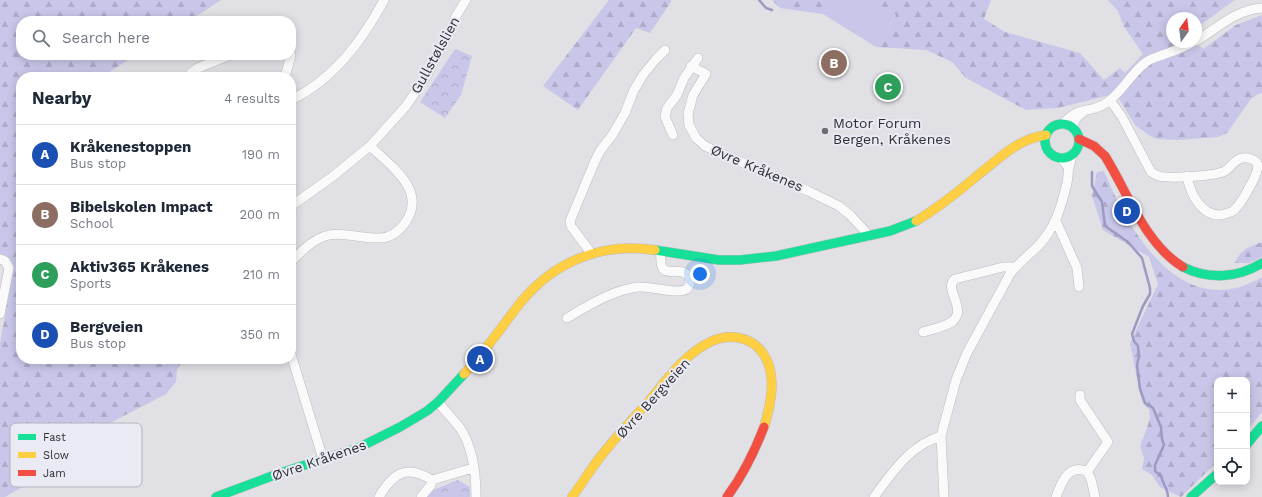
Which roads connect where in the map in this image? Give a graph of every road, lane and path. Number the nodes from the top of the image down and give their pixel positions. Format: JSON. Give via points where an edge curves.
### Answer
{"nodes":[{"id":1,"x":384,"y":0,"type":"edge"},
{"id":2,"x":466,"y":0,"type":"edge"},
{"id":3,"x":1262,"y":8,"type":"edge"},
{"id":4,"x":1202,"y":36,"type":"edge"},
{"id":5,"x":1179,"y":48,"type":"edge"},
{"id":6,"x":665,"y":50,"type":"dead end"},
{"id":7,"x":698,"y":58,"type":"dead end"},
{"id":8,"x":218,"y":60,"type":"edge"},
{"id":9,"x":289,"y":60,"type":"edge"},
{"id":10,"x":691,"y":66,"type":"junction"},
{"id":11,"x":191,"y":72,"type":"dead end"},
{"id":12,"x":286,"y":72,"type":"edge"},
{"id":13,"x":296,"y":97,"type":"edge"},
{"id":14,"x":1110,"y":100,"type":"junction"},
{"id":15,"x":1085,"y":110,"type":"junction"},
{"id":16,"x":1063,"y":124,"type":"junction"},
{"id":17,"x":1072,"y":127,"type":"junction"},
{"id":18,"x":673,"y":135,"type":"dead end"},
{"id":19,"x":1046,"y":135,"type":"junction"},
{"id":20,"x":1079,"y":140,"type":"junction"},
{"id":21,"x":370,"y":146,"type":"junction"},
{"id":22,"x":1046,"y":147,"type":"junction"},
{"id":23,"x":1073,"y":154,"type":"junction"},
{"id":24,"x":1004,"y":155,"type":"junction"},
{"id":25,"x":1061,"y":158,"type":"junction"},
{"id":26,"x":1110,"y":166,"type":"junction"},
{"id":27,"x":1069,"y":168,"type":"junction"},
{"id":28,"x":1187,"y":176,"type":"junction"},
{"id":29,"x":296,"y":202,"type":"edge"},
{"id":30,"x":1056,"y":221,"type":"junction"},
{"id":31,"x":868,"y":236,"type":"junction"},
{"id":32,"x":662,"y":251,"type":"junction"},
{"id":33,"x":591,"y":254,"type":"junction"},
{"id":34,"x":296,"y":258,"type":"edge"},
{"id":35,"x":0,"y":259,"type":"edge"},
{"id":36,"x":1262,"y":263,"type":"edge"},
{"id":37,"x":1015,"y":267,"type":"junction"},
{"id":38,"x":1079,"y":287,"type":"dead end"},
{"id":39,"x":0,"y":314,"type":"edge"},
{"id":40,"x":567,"y":318,"type":"dead end"},
{"id":41,"x":923,"y":332,"type":"dead end"},
{"id":42,"x":294,"y":364,"type":"edge"},
{"id":43,"x":1080,"y":396,"type":"dead end"},
{"id":44,"x":438,"y":402,"type":"junction"},
{"id":45,"x":1262,"y":426,"type":"edge"},
{"id":46,"x":940,"y":436,"type":"junction"},
{"id":47,"x":1250,"y":440,"type":"edge"},
{"id":48,"x":323,"y":459,"type":"junction"},
{"id":49,"x":473,"y":468,"type":"junction"},
{"id":50,"x":1087,"y":472,"type":"junction"},
{"id":51,"x":1214,"y":477,"type":"edge"},
{"id":52,"x":432,"y":480,"type":"junction"},
{"id":53,"x":216,"y":497,"type":"edge"},
{"id":54,"x":379,"y":497,"type":"edge"},
{"id":55,"x":421,"y":497,"type":"edge"},
{"id":56,"x":476,"y":497,"type":"edge"},
{"id":57,"x":572,"y":497,"type":"edge"},
{"id":58,"x":727,"y":497,"type":"edge"},
{"id":59,"x":874,"y":497,"type":"edge"},
{"id":60,"x":944,"y":497,"type":"edge"},
{"id":61,"x":1056,"y":497,"type":"edge"},
{"id":62,"x":1095,"y":497,"type":"edge"},
{"id":63,"x":1191,"y":497,"type":"edge"}],
"edges":[{"from":1,"to":13,"type":"street","via":[[358,42],[340,63],[318,84]]},
{"from":2,"to":21,"type":"street","name":"Gullstølslien","via":[[427,75],[406,106]]},
{"from":3,"to":4,"type":"street","via":[[1235,15]]},
{"from":5,"to":14,"type":"street","via":[[1144,63]]},
{"from":6,"to":33,"type":"street","via":[[643,75],[625,113],[600,151],[570,221]]},
{"from":7,"to":10,"type":"street"},
{"from":8,"to":11,"type":"street"},
{"from":9,"to":12,"type":"street"},
{"from":10,"to":18,"type":"street","via":[[677,95],[667,108],[665,116]]},
{"from":10,"to":31,"type":"street","name":"Øvre Kråkenes","via":[[706,74],[693,95],[688,114],[689,125],[696,138],[720,154],[835,203],[850,215]]},
{"from":14,"to":15,"type":"street"},
{"from":14,"to":28,"type":"street","via":[[1122,117],[1151,172],[1163,177]]},
{"from":15,"to":16,"type":"street","via":[[1078,111]]},
{"from":15,"to":17,"type":"street","via":[[1077,117]]},
{"from":16,"to":17,"type":"main road"},
{"from":16,"to":19,"type":"main road","via":[[1053,127]]},
{"from":17,"to":20,"type":"main road","via":[[1076,130]]},
{"from":19,"to":22,"type":"main road"},
{"from":19,"to":24,"type":"main road","name":"Øvre Kråkenes","via":[[1022,142]]},
{"from":20,"to":23,"type":"main road"},
{"from":20,"to":26,"type":"main road","via":[[1091,144],[1102,153]]},
{"from":21,"to":29,"type":"street","name":"Gullstølslien"},
{"from":21,"to":34,"type":"street","via":[[408,184],[412,201],[408,219],[392,235],[381,238],[340,234],[325,236]]},
{"from":22,"to":24,"type":"main road","name":"Øvre Kråkenes","via":[[1022,148]]},
{"from":22,"to":25,"type":"main road","via":[[1052,154]]},
{"from":23,"to":25,"type":"main road"},
{"from":23,"to":26,"type":"main road","via":[[1081,152],[1093,155]]},
{"from":23,"to":27,"type":"street"},
{"from":24,"to":31,"type":"main road","name":"Øvre Kråkenes","via":[[927,215],[904,226]]},
{"from":25,"to":27,"type":"street"},
{"from":26,"to":36,"type":"main road","via":[[1155,242],[1166,256],[1178,265],[1203,274],[1227,276],[1248,271]]},
{"from":27,"to":30,"type":"street"},
{"from":28,"to":28,"type":"street","via":[[1220,172],[1242,158],[1253,159],[1258,163],[1252,183],[1241,202],[1233,211],[1225,214],[1211,214],[1202,207],[1191,191]]},
{"from":30,"to":37,"type":"street","via":[[1041,243]]},
{"from":30,"to":38,"type":"street","via":[[1077,268]]},
{"from":31,"to":32,"type":"main road","name":"Øvre Kråkenes","via":[[776,256],[740,260],[719,260]]},
{"from":32,"to":33,"type":"main road","name":"Øvre Kråkenes","via":[[621,248]]},
{"from":32,"to":40,"type":"street","via":[[660,262],[663,268],[689,276],[690,284],[687,289],[678,292],[659,288],[629,289],[606,297]]},
{"from":33,"to":44,"type":"main road","name":"Øvre Kråkenes","via":[[574,260],[548,275],[522,301],[466,372]]},
{"from":35,"to":39,"type":"street","via":[[6,261],[9,268]]},
{"from":37,"to":41,"type":"street","via":[[1003,267],[955,279],[951,288],[958,312],[953,320]]},
{"from":37,"to":46,"type":"street","via":[[961,367]]},
{"from":42,"to":48,"type":"street"},
{"from":43,"to":50,"type":"street","via":[[1080,400],[1108,442]]},
{"from":44,"to":48,"type":"main road","name":"Øvre Kråkenes","via":[[400,427],[358,448]]},
{"from":44,"to":49,"type":"street","via":[[460,428],[469,448]]},
{"from":45,"to":47,"type":"main road"},
{"from":46,"to":59,"type":"street","via":[[927,440],[912,452]]},
{"from":46,"to":60,"type":"street"},
{"from":48,"to":53,"type":"main road","name":"Øvre Kråkenes"},
{"from":49,"to":52,"type":"street"},
{"from":49,"to":56,"type":"street"},
{"from":50,"to":61,"type":"street","via":[[1077,469],[1070,472]]},
{"from":50,"to":62,"type":"street"},
{"from":51,"to":63,"type":"main road"},
{"from":52,"to":54,"type":"street","via":[[411,471],[402,473],[392,478]]},
{"from":52,"to":55,"type":"street"},
{"from":57,"to":58,"type":"main road","name":"Øvre Bergveien","via":[[598,460],[677,368],[704,345],[729,337],[746,339],[761,349],[770,366],[772,381],[768,411],[756,448]]}]}
